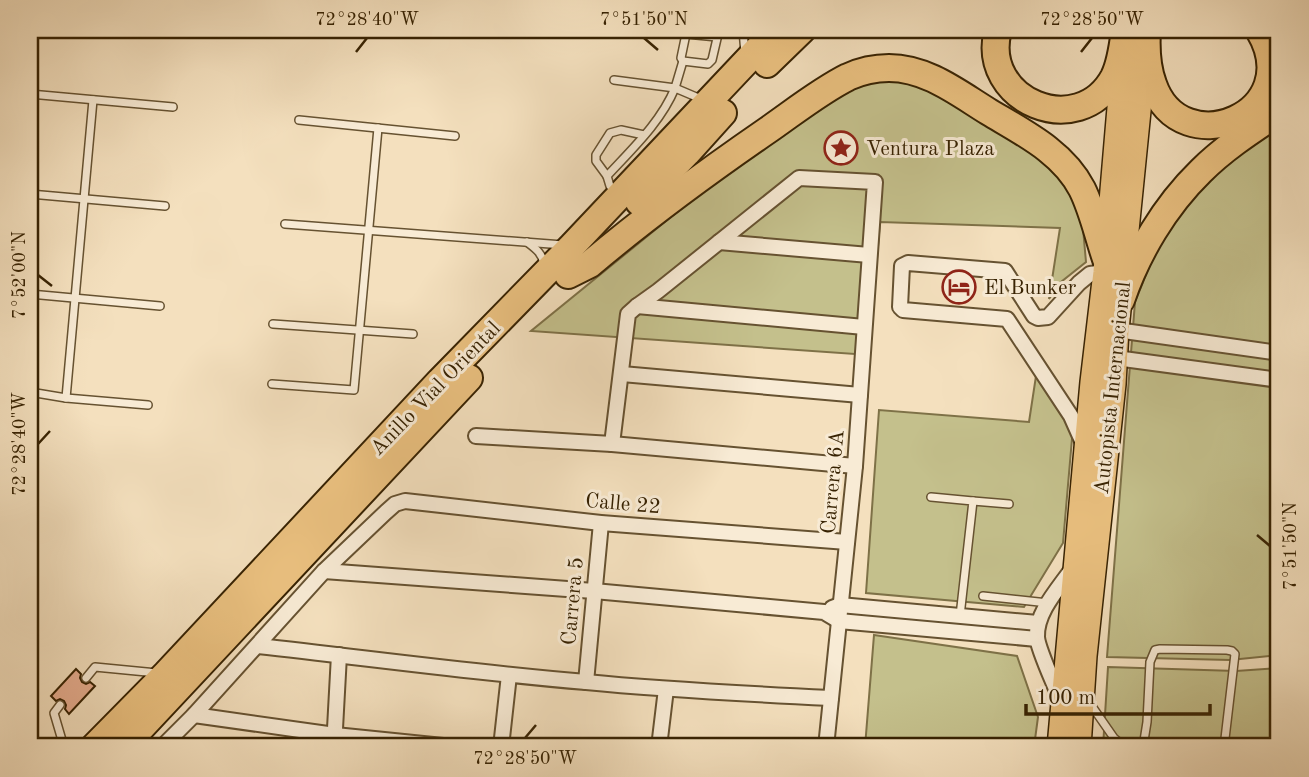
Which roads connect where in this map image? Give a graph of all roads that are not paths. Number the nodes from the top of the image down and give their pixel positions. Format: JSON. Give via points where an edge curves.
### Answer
{"nodes":[{"id":1,"x":743,"y":30,"type":"edge"},
{"id":2,"x":773,"y":30,"type":"edge"},
{"id":3,"x":802,"y":30,"type":"edge"},
{"id":4,"x":998,"y":30,"type":"edge"},
{"id":5,"x":1259,"y":30,"type":"edge"},
{"id":6,"x":1136,"y":31,"type":"edge"},
{"id":7,"x":718,"y":33,"type":"edge"},
{"id":8,"x":683,"y":61,"type":"junction"},
{"id":9,"x":746,"y":62,"type":"junction"},
{"id":10,"x":614,"y":80,"type":"dead end"},
{"id":11,"x":675,"y":88,"type":"junction"},
{"id":12,"x":30,"y":94,"type":"edge"},
{"id":13,"x":93,"y":100,"type":"junction"},
{"id":14,"x":708,"y":102,"type":"junction"},
{"id":15,"x":173,"y":107,"type":"dead end"},
{"id":16,"x":1279,"y":112,"type":"edge"},
{"id":17,"x":299,"y":120,"type":"dead end"},
{"id":18,"x":378,"y":128,"type":"junction"},
{"id":19,"x":644,"y":135,"type":"junction"},
{"id":20,"x":455,"y":136,"type":"dead end"},
{"id":21,"x":613,"y":187,"type":"junction"},
{"id":22,"x":30,"y":194,"type":"edge"},
{"id":23,"x":83,"y":200,"type":"junction"},
{"id":24,"x":165,"y":206,"type":"dead end"},
{"id":25,"x":285,"y":224,"type":"dead end"},
{"id":26,"x":368,"y":230,"type":"junction"},
{"id":27,"x":526,"y":242,"type":"junction"},
{"id":28,"x":719,"y":242,"type":"junction"},
{"id":29,"x":572,"y":246,"type":"junction"},
{"id":30,"x":869,"y":256,"type":"junction"},
{"id":31,"x":1106,"y":265,"type":"junction"},
{"id":32,"x":557,"y":274,"type":"junction"},
{"id":33,"x":30,"y":294,"type":"edge"},
{"id":34,"x":74,"y":299,"type":"junction"},
{"id":35,"x":1121,"y":300,"type":"junction"},
{"id":36,"x":160,"y":306,"type":"dead end"},
{"id":37,"x":637,"y":306,"type":"junction"},
{"id":38,"x":273,"y":324,"type":"dead end"},
{"id":39,"x":864,"y":327,"type":"junction"},
{"id":40,"x":1117,"y":330,"type":"junction"},
{"id":41,"x":360,"y":332,"type":"junction"},
{"id":42,"x":412,"y":334,"type":"dead end"},
{"id":43,"x":1279,"y":353,"type":"edge"},
{"id":44,"x":1116,"y":358,"type":"junction"},
{"id":45,"x":622,"y":374,"type":"junction"},
{"id":46,"x":1279,"y":380,"type":"edge"},
{"id":47,"x":272,"y":384,"type":"dead end"},
{"id":48,"x":30,"y":392,"type":"edge"},
{"id":49,"x":860,"y":395,"type":"junction"},
{"id":50,"x":65,"y":398,"type":"junction"},
{"id":51,"x":148,"y":405,"type":"dead end"},
{"id":52,"x":477,"y":436,"type":"dead end"},
{"id":53,"x":612,"y":444,"type":"junction"},
{"id":54,"x":1087,"y":451,"type":"junction"},
{"id":55,"x":855,"y":466,"type":"junction"},
{"id":56,"x":931,"y":497,"type":"dead end"},
{"id":57,"x":973,"y":501,"type":"junction"},
{"id":58,"x":1009,"y":504,"type":"dead end"},
{"id":59,"x":601,"y":523,"type":"junction"},
{"id":60,"x":847,"y":542,"type":"junction"},
{"id":61,"x":1074,"y":564,"type":"junction"},
{"id":62,"x":324,"y":571,"type":"junction"},
{"id":63,"x":594,"y":591,"type":"junction"},
{"id":64,"x":983,"y":596,"type":"dead end"},
{"id":65,"x":1048,"y":603,"type":"junction"},
{"id":66,"x":840,"y":605,"type":"junction"},
{"id":67,"x":824,"y":611,"type":"junction"},
{"id":68,"x":960,"y":616,"type":"junction"},
{"id":69,"x":839,"y":621,"type":"junction"},
{"id":70,"x":1038,"y":623,"type":"junction"},
{"id":71,"x":1037,"y":639,"type":"junction"},
{"id":72,"x":258,"y":646,"type":"junction"},
{"id":73,"x":339,"y":655,"type":"junction"},
{"id":74,"x":166,"y":674,"type":"junction"},
{"id":75,"x":509,"y":675,"type":"junction"},
{"id":76,"x":86,"y":678,"type":"dead end"},
{"id":77,"x":586,"y":682,"type":"junction"},
{"id":78,"x":666,"y":689,"type":"junction"},
{"id":79,"x":1083,"y":694,"type":"junction"},
{"id":80,"x":831,"y":698,"type":"junction"},
{"id":81,"x":1062,"y":704,"type":"junction"},
{"id":82,"x":60,"y":705,"type":"dead end"},
{"id":83,"x":194,"y":715,"type":"junction"},
{"id":84,"x":335,"y":741,"type":"edge"},
{"id":85,"x":64,"y":747,"type":"edge"},
{"id":86,"x":94,"y":747,"type":"edge"},
{"id":87,"x":123,"y":747,"type":"edge"},
{"id":88,"x":162,"y":747,"type":"edge"},
{"id":89,"x":453,"y":747,"type":"edge"},
{"id":90,"x":501,"y":747,"type":"edge"},
{"id":91,"x":659,"y":747,"type":"edge"},
{"id":92,"x":826,"y":747,"type":"edge"},
{"id":93,"x":1059,"y":747,"type":"edge"},
{"id":94,"x":1079,"y":747,"type":"edge"},
{"id":95,"x":1125,"y":747,"type":"edge"},
{"id":96,"x":1143,"y":747,"type":"edge"},
{"id":97,"x":1224,"y":747,"type":"edge"}],
"edges":[{"from":1,"to":9,"type":"lane"},
{"from":2,"to":9,"type":"highway","name":"Anillo Vial Oriental"},
{"from":3,"to":32,"type":"highway","name":"Anillo Vial Oriental","via":[[687,153]]},
{"from":4,"to":6,"type":"highway","via":[[998,63],[1011,88],[1033,104],[1061,110],[1087,103],[1109,85]]},
{"from":5,"to":6,"type":"highway","via":[[1268,47],[1267,86],[1242,116],[1214,125],[1185,120],[1162,102]]},
{"from":6,"to":31,"type":"main road","name":"Autopista Internacional"},
{"from":6,"to":35,"type":"main road","name":"Autopista Internacional"},
{"from":7,"to":8,"type":"lane","via":[[708,64]]},
{"from":7,"to":8,"type":"lane","via":[[685,34]]},
{"from":8,"to":11,"type":"lane"},
{"from":9,"to":14,"type":"highway","name":"Anillo Vial Oriental"},
{"from":10,"to":11,"type":"lane"},
{"from":11,"to":14,"type":"lane"},
{"from":11,"to":19,"type":"lane"},
{"from":12,"to":13,"type":"lane"},
{"from":13,"to":15,"type":"lane"},
{"from":13,"to":23,"type":"lane"},
{"from":14,"to":21,"type":"highway","name":"Anillo Vial Oriental"},
{"from":16,"to":35,"type":"highway","via":[[1222,152],[1192,180],[1147,243]]},
{"from":17,"to":18,"type":"lane"},
{"from":18,"to":20,"type":"lane"},
{"from":18,"to":26,"type":"lane"},
{"from":19,"to":21,"type":"lane"},
{"from":19,"to":21,"type":"lane","via":[[621,130],[610,133],[596,155]]},
{"from":21,"to":29,"type":"highway","name":"Anillo Vial Oriental"},
{"from":22,"to":23,"type":"lane"},
{"from":23,"to":24,"type":"lane"},
{"from":23,"to":34,"type":"lane"},
{"from":25,"to":26,"type":"lane"},
{"from":26,"to":27,"type":"lane"},
{"from":26,"to":41,"type":"lane"},
{"from":27,"to":29,"type":"lane"},
{"from":27,"to":32,"type":"lane"},
{"from":28,"to":30,"type":"street"},
{"from":28,"to":30,"type":"street","name":"Carrera 6A","via":[[799,178],[875,182]]},
{"from":28,"to":37,"type":"street"},
{"from":29,"to":32,"type":"highway","name":"Anillo Vial Oriental"},
{"from":30,"to":39,"type":"street","name":"Carrera 6A"},
{"from":31,"to":32,"type":"highway","via":[[1082,188],[1059,158],[933,78],[879,68],[849,76],[828,89],[712,168],[590,264]]},
{"from":31,"to":54,"type":"main road","name":"Autopista Internacional"},
{"from":31,"to":54,"type":"street","via":[[1079,283],[1048,317],[1038,318],[1005,271],[908,262],[902,266],[903,310],[1007,319],[1071,416]]},
{"from":32,"to":74,"type":"highway","name":"Anillo Vial Oriental","via":[[440,381]]},
{"from":32,"to":87,"type":"highway","name":"Anillo Vial Oriental","via":[[453,394]]},
{"from":33,"to":34,"type":"lane"},
{"from":34,"to":36,"type":"lane"},
{"from":34,"to":50,"type":"lane"},
{"from":35,"to":40,"type":"main road","name":"Autopista Internacional"},
{"from":37,"to":39,"type":"street"},
{"from":37,"to":45,"type":"street","via":[[628,314]]},
{"from":38,"to":41,"type":"lane"},
{"from":39,"to":49,"type":"street","name":"Carrera 6A"},
{"from":40,"to":43,"type":"street"},
{"from":40,"to":44,"type":"main road","name":"Autopista Internacional"},
{"from":41,"to":42,"type":"lane"},
{"from":41,"to":47,"type":"lane","via":[[355,390]]},
{"from":44,"to":46,"type":"street"},
{"from":44,"to":79,"type":"main road","name":"Autopista Internacional"},
{"from":45,"to":49,"type":"street"},
{"from":45,"to":53,"type":"street"},
{"from":48,"to":50,"type":"lane"},
{"from":49,"to":55,"type":"street","name":"Carrera 6A"},
{"from":50,"to":51,"type":"lane"},
{"from":52,"to":53,"type":"street"},
{"from":53,"to":55,"type":"street"},
{"from":54,"to":61,"type":"main road","name":"Autopista Internacional"},
{"from":55,"to":60,"type":"street","name":"Carrera 6A"},
{"from":56,"to":57,"type":"lane"},
{"from":57,"to":58,"type":"lane"},
{"from":57,"to":68,"type":"lane"},
{"from":59,"to":60,"type":"street","name":"Calle 22"},
{"from":59,"to":62,"type":"street","name":"Calle 22","via":[[405,501],[395,505]]},
{"from":59,"to":63,"type":"street","name":"Carrera 5"},
{"from":60,"to":66,"type":"street","name":"Carrera 6A"},
{"from":61,"to":65,"type":"street"},
{"from":61,"to":81,"type":"main road","name":"Autopista Internacional"},
{"from":62,"to":63,"type":"street"},
{"from":62,"to":72,"type":"street"},
{"from":63,"to":67,"type":"street"},
{"from":63,"to":77,"type":"street","name":"Carrera 5"},
{"from":64,"to":65,"type":"lane"},
{"from":65,"to":70,"type":"street"},
{"from":66,"to":67,"type":"street"},
{"from":66,"to":68,"type":"street"},
{"from":66,"to":69,"type":"street","name":"Carrera 6A"},
{"from":67,"to":69,"type":"street"},
{"from":68,"to":70,"type":"street"},
{"from":69,"to":71,"type":"street"},
{"from":69,"to":80,"type":"street","name":"Carrera 6A"},
{"from":70,"to":71,"type":"street"},
{"from":71,"to":81,"type":"street"},
{"from":72,"to":73,"type":"street"},
{"from":72,"to":83,"type":"street"},
{"from":73,"to":75,"type":"street"},
{"from":73,"to":84,"type":"street"},
{"from":74,"to":76,"type":"lane","via":[[95,667]]},
{"from":74,"to":86,"type":"highway","name":"Anillo Vial Oriental"},
{"from":75,"to":77,"type":"street"},
{"from":75,"to":90,"type":"street"},
{"from":77,"to":78,"type":"street"},
{"from":78,"to":80,"type":"street"},
{"from":78,"to":91,"type":"street"},
{"from":79,"to":94,"type":"main road","name":"Autopista Internacional"},
{"from":79,"to":95,"type":"lane"},
{"from":80,"to":92,"type":"street","name":"Carrera 6A"},
{"from":81,"to":93,"type":"main road","name":"Autopista Internacional"},
{"from":82,"to":85,"type":"lane","via":[[54,713]]},
{"from":83,"to":84,"type":"street"},
{"from":83,"to":88,"type":"street"},
{"from":84,"to":89,"type":"street"},
{"from":96,"to":97,"type":"lane","via":[[1150,662],[1160,649],[1227,650],[1234,654]]}]}
